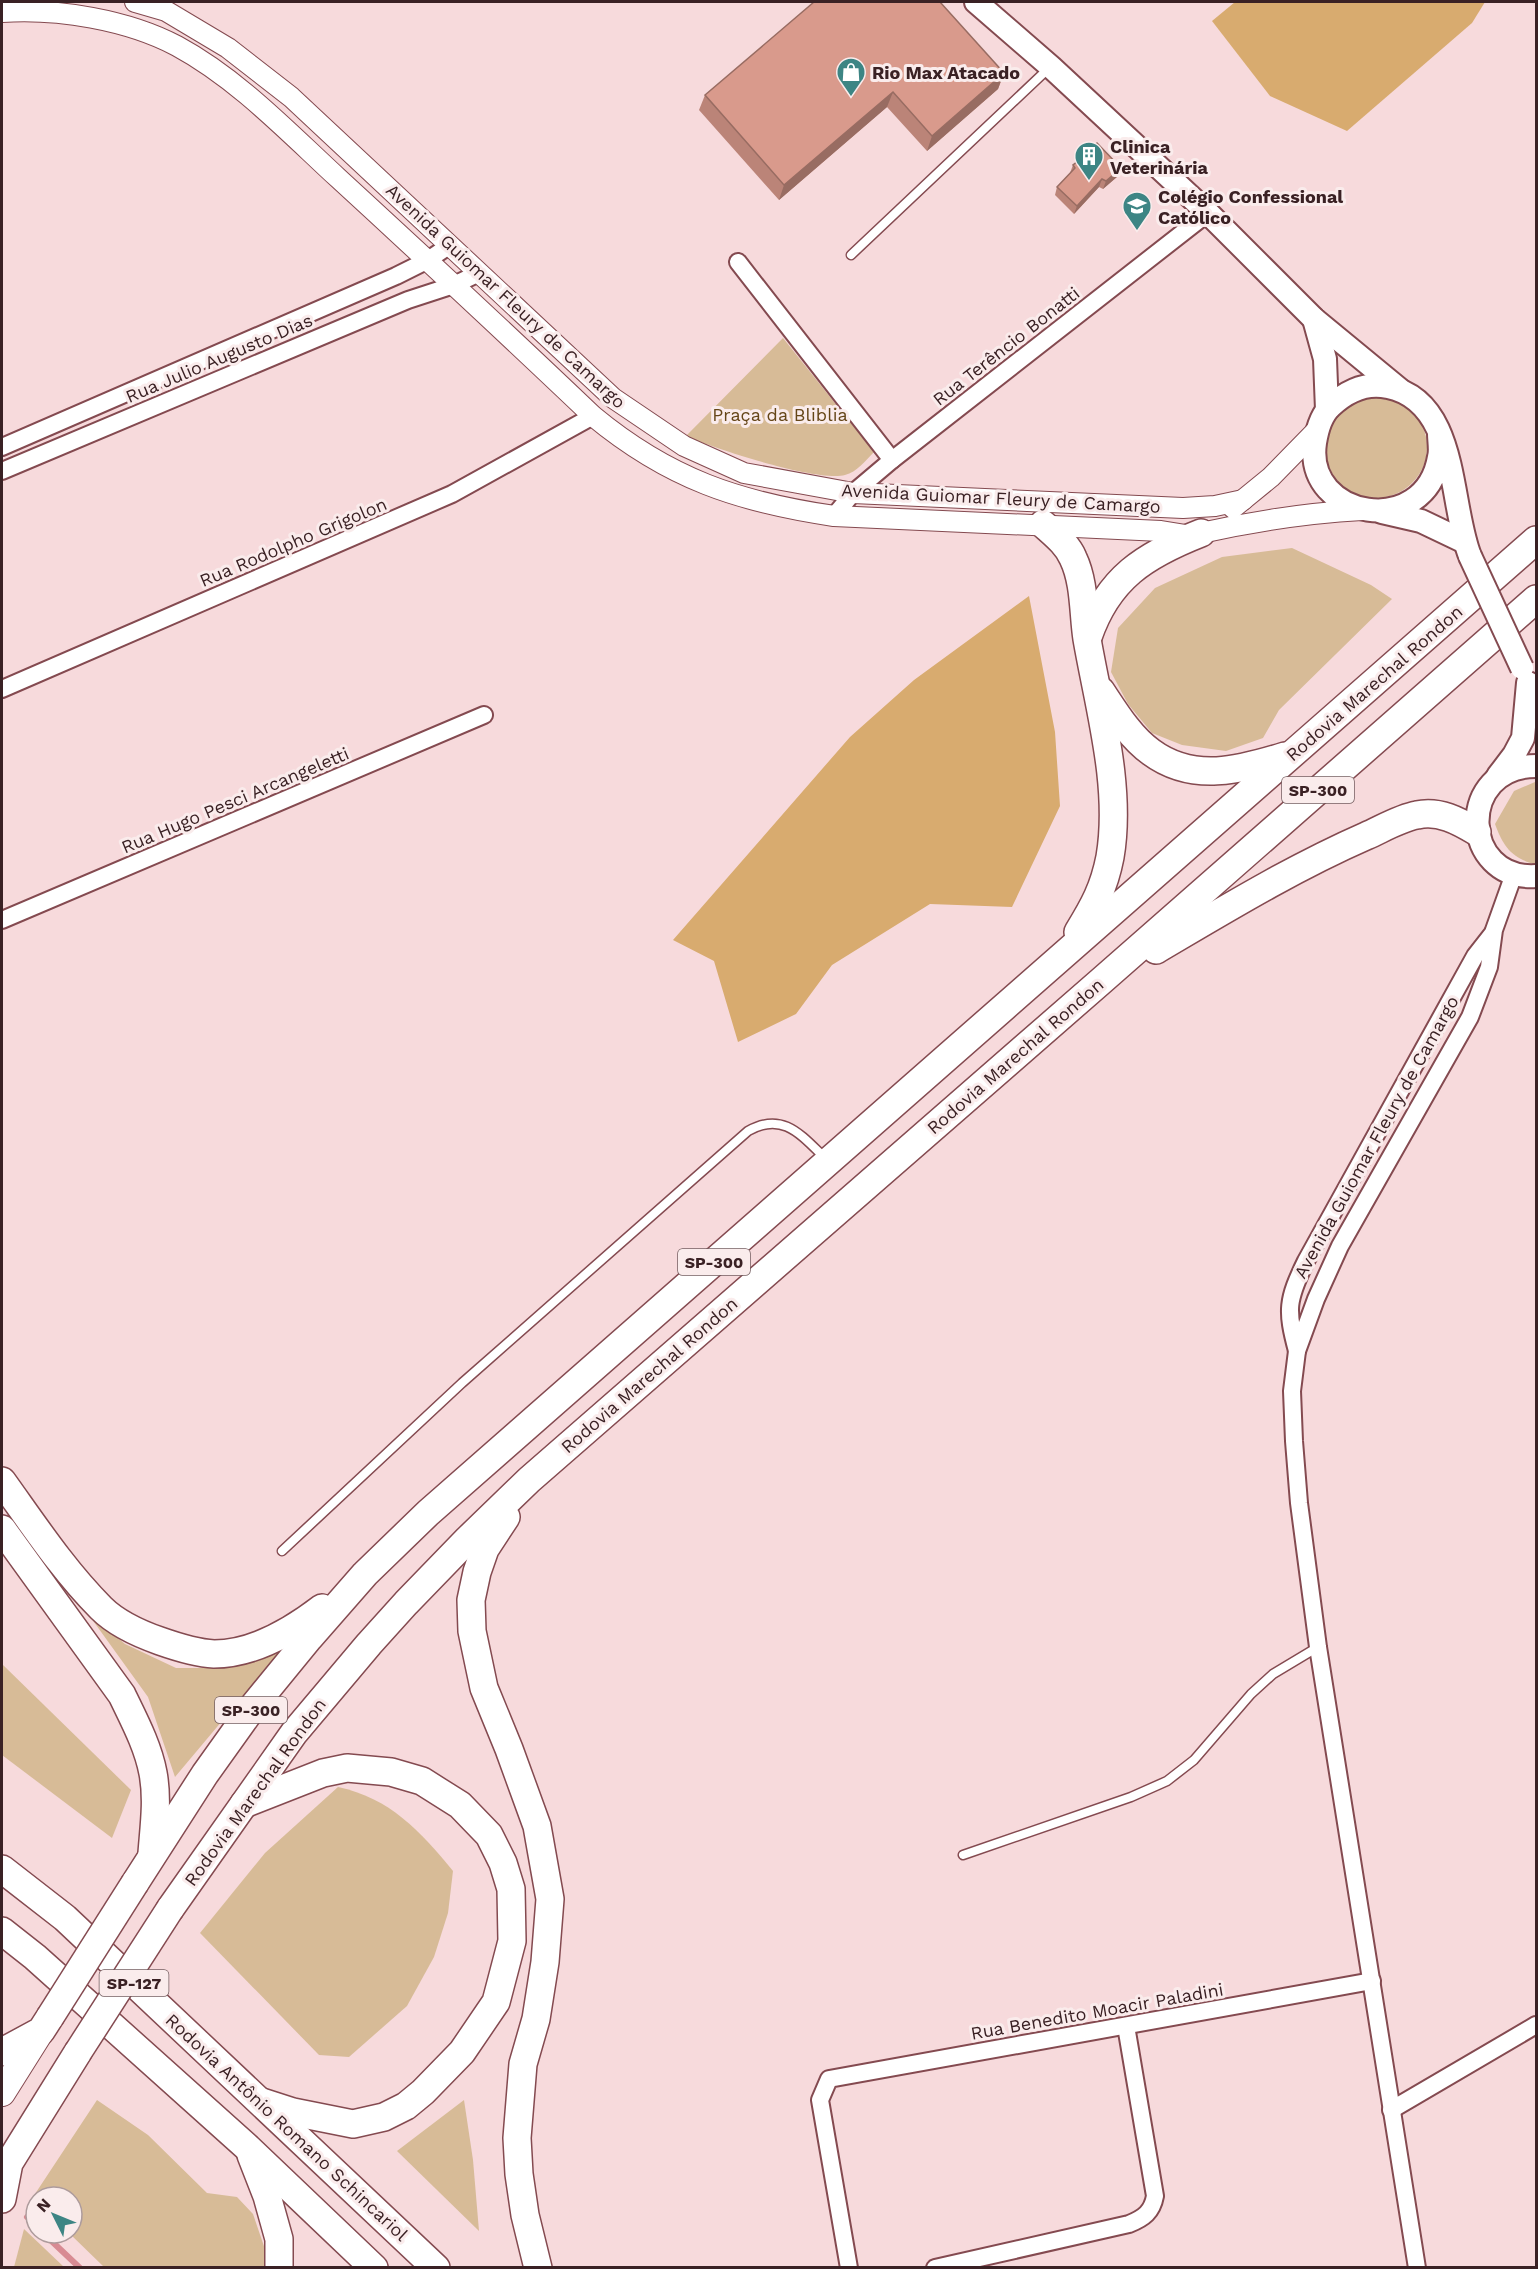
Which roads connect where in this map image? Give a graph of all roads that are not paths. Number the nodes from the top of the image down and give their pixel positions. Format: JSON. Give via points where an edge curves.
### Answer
{"nodes":[{"id":1,"x":135,"y":2,"type":"edge"},
{"id":2,"x":976,"y":2,"type":"edge"},
{"id":3,"x":2,"y":12,"type":"edge"},
{"id":4,"x":1051,"y":67,"type":"junction"},
{"id":5,"x":1208,"y":213,"type":"junction"},
{"id":6,"x":450,"y":245,"type":"junction"},
{"id":7,"x":850,"y":255,"type":"dead end"},
{"id":8,"x":428,"y":260,"type":"junction"},
{"id":9,"x":738,"y":262,"type":"dead end"},
{"id":10,"x":479,"y":273,"type":"junction"},
{"id":11,"x":454,"y":285,"type":"junction"},
{"id":12,"x":1314,"y":319,"type":"junction"},
{"id":13,"x":1399,"y":389,"type":"junction"},
{"id":14,"x":1327,"y":410,"type":"junction"},
{"id":15,"x":593,"y":416,"type":"junction"},
{"id":16,"x":1317,"y":430,"type":"junction"},
{"id":17,"x":1439,"y":434,"type":"junction"},
{"id":18,"x":2,"y":447,"type":"edge"},
{"id":19,"x":892,"y":460,"type":"junction"},
{"id":20,"x":2,"y":471,"type":"edge"},
{"id":21,"x":853,"y":493,"type":"junction"},
{"id":22,"x":1243,"y":500,"type":"junction"},
{"id":23,"x":1372,"y":511,"type":"junction"},
{"id":24,"x":834,"y":516,"type":"junction"},
{"id":25,"x":1043,"y":524,"type":"junction"},
{"id":26,"x":1197,"y":534,"type":"junction"},
{"id":27,"x":1536,"y":540,"type":"edge"},
{"id":28,"x":1468,"y":549,"type":"junction"},
{"id":29,"x":1536,"y":598,"type":"edge"},
{"id":30,"x":1087,"y":638,"type":"junction"},
{"id":31,"x":1529,"y":683,"type":"edge"},
{"id":32,"x":1097,"y":685,"type":"junction"},
{"id":33,"x":2,"y":689,"type":"edge"},
{"id":34,"x":484,"y":715,"type":"dead end"},
{"id":35,"x":1292,"y":754,"type":"junction"},
{"id":36,"x":1536,"y":766,"type":"edge"},
{"id":37,"x":1497,"y":777,"type":"junction"},
{"id":38,"x":1477,"y":832,"type":"junction"},
{"id":39,"x":1525,"y":875,"type":"edge"},
{"id":40,"x":2,"y":920,"type":"edge"},
{"id":41,"x":1494,"y":930,"type":"junction"},
{"id":42,"x":1066,"y":953,"type":"junction"},
{"id":43,"x":1100,"y":982,"type":"junction"},
{"id":44,"x":1402,"y":1090,"type":"junction"},
{"id":45,"x":1422,"y":1100,"type":"junction"},
{"id":46,"x":1363,"y":1159,"type":"junction"},
{"id":47,"x":828,"y":1161,"type":"junction"},
{"id":48,"x":1383,"y":1169,"type":"junction"},
{"id":49,"x":1298,"y":1352,"type":"junction"},
{"id":50,"x":529,"y":1480,"type":"junction"},
{"id":51,"x":2,"y":1481,"type":"edge"},
{"id":52,"x":2,"y":1529,"type":"edge"},
{"id":53,"x":282,"y":1551,"type":"dead end"},
{"id":54,"x":365,"y":1574,"type":"junction"},
{"id":55,"x":1318,"y":1647,"type":"junction"},
{"id":56,"x":244,"y":1804,"type":"junction"},
{"id":57,"x":963,"y":1855,"type":"dead end"},
{"id":58,"x":152,"y":1857,"type":"junction"},
{"id":59,"x":2,"y":1869,"type":"edge"},
{"id":60,"x":2,"y":1931,"type":"edge"},
{"id":61,"x":1372,"y":1981,"type":"junction"},
{"id":62,"x":46,"y":2024,"type":"junction"},
{"id":63,"x":1536,"y":2025,"type":"edge"},
{"id":64,"x":1125,"y":2026,"type":"junction"},
{"id":65,"x":2,"y":2052,"type":"edge"},
{"id":66,"x":2,"y":2093,"type":"edge"},
{"id":67,"x":262,"y":2103,"type":"junction"},
{"id":68,"x":1390,"y":2110,"type":"junction"},
{"id":69,"x":248,"y":2148,"type":"junction"},
{"id":70,"x":5,"y":2169,"type":"edge"},
{"id":71,"x":2,"y":2199,"type":"edge"},
{"id":72,"x":279,"y":2268,"type":"edge"},
{"id":73,"x":374,"y":2268,"type":"edge"},
{"id":74,"x":436,"y":2268,"type":"edge"},
{"id":75,"x":538,"y":2268,"type":"edge"},
{"id":76,"x":849,"y":2268,"type":"edge"},
{"id":77,"x":935,"y":2268,"type":"edge"},
{"id":78,"x":1417,"y":2268,"type":"edge"}],
"edges":[{"from":1,"to":6,"type":"street","name":"Avenida Guiomar Fleury de Camargo","via":[[166,11],[228,48],[291,97]]},
{"from":2,"to":4,"type":"main road"},
{"from":3,"to":8,"type":"street","via":[[77,15],[146,32],[178,46],[214,69],[269,114]]},
{"from":4,"to":5,"type":"main road"},
{"from":4,"to":7,"type":"lane"},
{"from":5,"to":12,"type":"main road"},
{"from":5,"to":19,"type":"street","name":"Rua Terêncio Bonatti"},
{"from":6,"to":8,"type":"street","name":"Rua Julio Augusto Dias"},
{"from":6,"to":10,"type":"street","name":"Avenida Guiomar Fleury de Camargo"},
{"from":8,"to":11,"type":"street"},
{"from":8,"to":18,"type":"street","name":"Rua Julio Augusto Dias"},
{"from":9,"to":19,"type":"street"},
{"from":10,"to":11,"type":"street","name":"Rua Julio Augusto Dias"},
{"from":10,"to":21,"type":"street","name":"Avenida Guiomar Fleury de Camargo","via":[[613,398],[684,446],[744,473]]},
{"from":11,"to":15,"type":"street"},
{"from":11,"to":20,"type":"street","name":"Rua Julio Augusto Dias","via":[[408,300]]},
{"from":12,"to":13,"type":"main road"},
{"from":12,"to":14,"type":"main road","via":[[1325,359]]},
{"from":13,"to":14,"type":"main road","via":[[1380,385],[1360,387]]},
{"from":13,"to":17,"type":"main road","via":[[1417,399],[1431,415]]},
{"from":14,"to":16,"type":"main road"},
{"from":15,"to":24,"type":"street","via":[[618,437],[673,471],[728,494]]},
{"from":15,"to":33,"type":"street","name":"Rua Rodolpho Grigolon","via":[[452,494]]},
{"from":16,"to":22,"type":"street","name":"Avenida Guiomar Fleury de Camargo"},
{"from":16,"to":23,"type":"main road","via":[[1314,450],[1318,470],[1328,488],[1343,502]]},
{"from":17,"to":23,"type":"main road","via":[[1440,455],[1434,477],[1420,495],[1401,507]]},
{"from":17,"to":28,"type":"main road"},
{"from":19,"to":21,"type":"street","name":"Rua Terêncio Bonatti"},
{"from":21,"to":22,"type":"street","name":"Avenida Guiomar Fleury de Camargo","via":[[1183,508]]},
{"from":21,"to":24,"type":"street","name":"Rua Terêncio Bonatti"},
{"from":22,"to":26,"type":"street","name":"Avenida Guiomar Fleury de Camargo"},
{"from":23,"to":26,"type":"street","via":[[1274,518]]},
{"from":23,"to":28,"type":"main road","via":[[1422,520]]},
{"from":24,"to":25,"type":"street"},
{"from":25,"to":26,"type":"street"},
{"from":25,"to":30,"type":"highway","via":[[1073,557]]},
{"from":26,"to":30,"type":"highway","via":[[1140,562],[1095,615]]},
{"from":27,"to":35,"type":"highway","name":"Rodovia Marechal Rondon","number":"SP-300"},
{"from":28,"to":31,"type":"main road","bridge":true},
{"from":29,"to":43,"type":"highway","name":"Rodovia Marechal Rondon","number":"SP-300"},
{"from":30,"to":32,"type":"highway"},
{"from":31,"to":37,"type":"main road","via":[[1523,738]]},
{"from":32,"to":35,"type":"highway","via":[[1151,753],[1179,766],[1206,772],[1230,771]]},
{"from":32,"to":42,"type":"highway","via":[[1110,772],[1110,856],[1099,897]]},
{"from":34,"to":40,"type":"street","name":"Rua Hugo Pesci Arcangeletti"},
{"from":35,"to":42,"type":"highway","name":"Rodovia Marechal Rondon","number":"SP-300"},
{"from":36,"to":37,"type":"main road","via":[[1510,770]]},
{"from":37,"to":38,"type":"main road","via":[[1480,802]]},
{"from":38,"to":39,"type":"main road","via":[[1484,850],[1497,865]]},
{"from":38,"to":43,"type":"highway","via":[[1445,816],[1416,815],[1347,844],[1249,895]]},
{"from":39,"to":41,"type":"street"},
{"from":41,"to":44,"type":"street","name":"Avenida Guiomar Fleury de Camargo","via":[[1475,956]]},
{"from":41,"to":45,"type":"street","via":[[1489,967],[1470,1017]]},
{"from":42,"to":47,"type":"highway","name":"Rodovia Marechal Rondon","number":"SP-300"},
{"from":43,"to":50,"type":"highway","name":"Rodovia Marechal Rondon","number":"SP-300"},
{"from":44,"to":45,"type":"street"},
{"from":44,"to":46,"type":"street","name":"Avenida Guiomar Fleury de Camargo"},
{"from":45,"to":48,"type":"street"},
{"from":46,"to":48,"type":"street"},
{"from":46,"to":49,"type":"street","name":"Avenida Guiomar Fleury de Camargo","via":[[1294,1286],[1288,1308]]},
{"from":47,"to":53,"type":"lane","via":[[801,1136],[776,1123],[762,1123],[748,1131],[462,1383]]},
{"from":47,"to":54,"type":"highway","name":"Rodovia Marechal Rondon","number":"SP-300","via":[[501,1448]]},
{"from":48,"to":49,"type":"street","via":[[1340,1246]]},
{"from":49,"to":55,"type":"street","via":[[1292,1391],[1294,1441]]},
{"from":50,"to":56,"type":"highway","name":"Rodovia Marechal Rondon","number":"SP-300","via":[[369,1644],[294,1732]]},
{"from":50,"to":75,"type":"highway","via":[[485,1549],[471,1600],[472,1631],[483,1688],[537,1826],[550,1899],[538,2007],[523,2064],[517,2138],[525,2215]]},
{"from":51,"to":54,"type":"highway","via":[[68,1572],[102,1610],[140,1634],[181,1648],[214,1654],[256,1647],[300,1624]]},
{"from":52,"to":58,"type":"highway","via":[[122,1695],[135,1723],[153,1773],[156,1800]]},
{"from":54,"to":58,"type":"highway","name":"Rodovia Marechal Rondon","number":"SP-300","via":[[255,1704]]},
{"from":55,"to":57,"type":"lane","via":[[1273,1674],[1194,1760],[1167,1781]]},
{"from":55,"to":61,"type":"street"},
{"from":56,"to":67,"type":"highway","via":[[323,1773],[347,1768],[391,1772],[422,1781],[460,1805],[489,1835],[511,1889],[512,1941],[496,2002],[462,2052],[423,2092],[406,2106],[353,2124]]},
{"from":56,"to":70,"type":"highway","name":"Rodovia Marechal Rondon","number":"SP-300","bridge":true,"via":[[170,1909]]},
{"from":58,"to":62,"type":"highway","name":"Rodovia Marechal Rondon","number":"SP-300","bridge":true},
{"from":59,"to":67,"type":"highway","name":"Rodovia Antônio Romano Schincariol","number":"SP-127","via":[[65,1918]]},
{"from":60,"to":69,"type":"highway","number":"SP-127"},
{"from":61,"to":64,"type":"street","name":"Rua Benedito Moacir Paladini"},
{"from":61,"to":68,"type":"street"},
{"from":62,"to":65,"type":"highway"},
{"from":62,"to":66,"type":"main road","name":"Rodovia Marechal Rondon","number":"SP-300"},
{"from":63,"to":68,"type":"street"},
{"from":64,"to":76,"type":"street","name":"Rua Benedito Moacir Paladini","via":[[829,2079],[820,2100]]},
{"from":64,"to":77,"type":"street","via":[[1155,2196],[1150,2211],[1129,2224]]},
{"from":67,"to":74,"type":"highway","name":"Rodovia Antônio Romano Schincariol","number":"SP-127"},
{"from":68,"to":78,"type":"street"},
{"from":69,"to":72,"type":"highway","via":[[279,2239]]},
{"from":69,"to":73,"type":"highway","number":"SP-127"},
{"from":70,"to":71,"type":"highway"}]}
